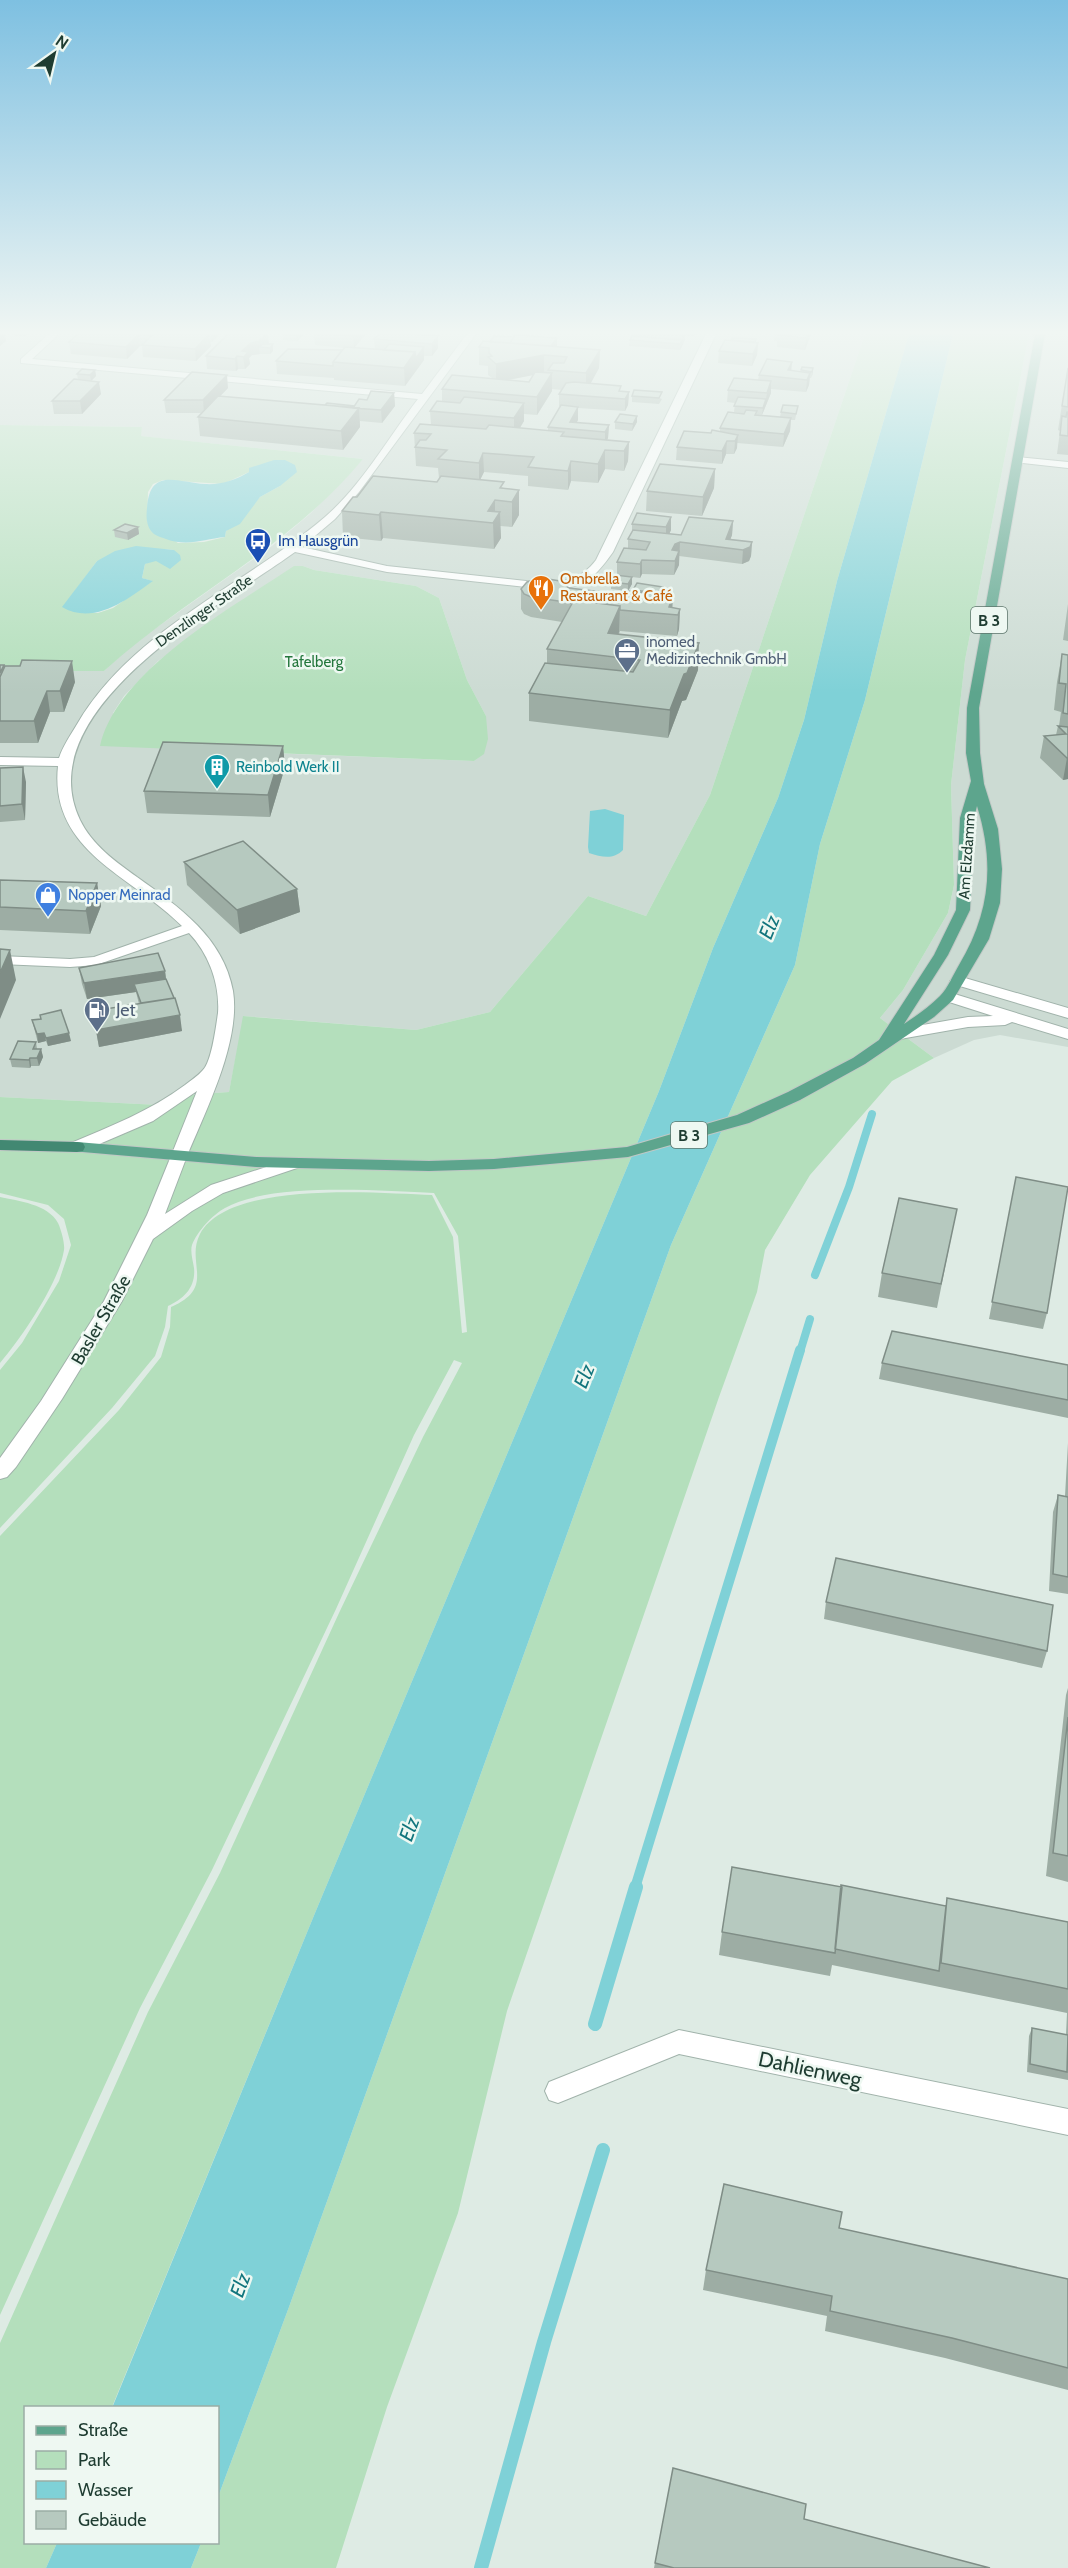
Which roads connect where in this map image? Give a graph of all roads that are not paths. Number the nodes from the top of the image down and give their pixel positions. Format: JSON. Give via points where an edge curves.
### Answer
{"nodes":[{"id":1,"x":381,"y":454,"type":"edge"},
{"id":2,"x":654,"y":454,"type":"edge"},
{"id":3,"x":1018,"y":454,"type":"edge"},
{"id":4,"x":1017,"y":460,"type":"junction"},
{"id":5,"x":1068,"y":465,"type":"edge"},
{"id":6,"x":294,"y":549,"type":"junction"},
{"id":7,"x":0,"y":761,"type":"edge"},
{"id":8,"x":66,"y":762,"type":"junction"},
{"id":9,"x":977,"y":783,"type":"junction"},
{"id":10,"x":193,"y":927,"type":"junction"},
{"id":11,"x":0,"y":960,"type":"edge"},
{"id":12,"x":928,"y":972,"type":"junction"},
{"id":13,"x":958,"y":981,"type":"junction"},
{"id":14,"x":918,"y":990,"type":"junction"},
{"id":15,"x":943,"y":991,"type":"junction"},
{"id":16,"x":1068,"y":1013,"type":"edge"},
{"id":17,"x":1014,"y":1019,"type":"junction"},
{"id":18,"x":900,"y":1034,"type":"junction"},
{"id":19,"x":1068,"y":1034,"type":"edge"},
{"id":20,"x":884,"y":1043,"type":"junction"},
{"id":21,"x":210,"y":1073,"type":"junction"},
{"id":22,"x":0,"y":1145,"type":"edge"},
{"id":23,"x":76,"y":1147,"type":"junction"},
{"id":24,"x":179,"y":1156,"type":"junction"},
{"id":25,"x":294,"y":1163,"type":"junction"},
{"id":26,"x":144,"y":1237,"type":"junction"},
{"id":27,"x":0,"y":1472,"type":"edge"},
{"id":28,"x":558,"y":2091,"type":"dead end"},
{"id":29,"x":1068,"y":2122,"type":"edge"}],
"edges":[{"from":1,"to":6,"type":"street","name":"Denzlinger Straße","via":[[333,515]]},
{"from":2,"to":6,"type":"street","via":[[592,575],[564,586],[387,569]]},
{"from":3,"to":4,"type":"main road","name":"Am Elzdamm","number":"B 3"},
{"from":4,"to":5,"type":"street"},
{"from":4,"to":9,"type":"main road","name":"Am Elzdamm","number":"B 3","via":[[973,708]]},
{"from":6,"to":8,"type":"street","name":"Denzlinger Straße","via":[[181,625],[120,676],[79,730]]},
{"from":7,"to":8,"type":"street"},
{"from":8,"to":10,"type":"street","name":"Denzlinger Straße","via":[[63,777],[67,808],[82,838],[112,867],[174,909]]},
{"from":9,"to":12,"type":"main road","name":"Am Elzdamm","number":"B 3","via":[[967,818],[963,910],[954,933]]},
{"from":9,"to":13,"type":"main road","name":"Am Elzdamm","number":"B 3","via":[[991,829],[993,903],[982,939]]},
{"from":10,"to":11,"type":"street","via":[[96,961]]},
{"from":10,"to":21,"type":"street","name":"Denzlinger Straße","via":[[210,949],[224,984],[223,1033]]},
{"from":12,"to":14,"type":"main road","name":"Am Elzdamm","number":"B 3"},
{"from":12,"to":15,"type":"main road"},
{"from":13,"to":15,"type":"main road","name":"Am Elzdamm","number":"B 3"},
{"from":13,"to":16,"type":"street"},
{"from":14,"to":15,"type":"main road"},
{"from":14,"to":20,"type":"main road","number":"B 3"},
{"from":15,"to":17,"type":"street"},
{"from":15,"to":18,"type":"main road","number":"B 3","via":[[929,1014]]},
{"from":17,"to":18,"type":"street"},
{"from":17,"to":19,"type":"street"},
{"from":18,"to":20,"type":"main road","number":"B 3"},
{"from":20,"to":25,"type":"main road","number":"B 3","via":[[852,1066],[743,1119],[628,1152],[429,1166]]},
{"from":21,"to":23,"type":"street","via":[[147,1116]]},
{"from":21,"to":24,"type":"street","name":"Denzlinger Straße"},
{"from":22,"to":23,"type":"highway","number":"B 3"},
{"from":23,"to":24,"type":"main road","number":"B 3"},
{"from":24,"to":25,"type":"main road","number":"B 3"},
{"from":24,"to":26,"type":"street","name":"Basler Straße"},
{"from":25,"to":26,"type":"street","via":[[217,1189]]},
{"from":26,"to":27,"type":"street","name":"Basler Straße","via":[[127,1276],[82,1355],[24,1444]]},
{"from":28,"to":29,"type":"street","name":"Dahlienweg","via":[[679,2042]]}]}
